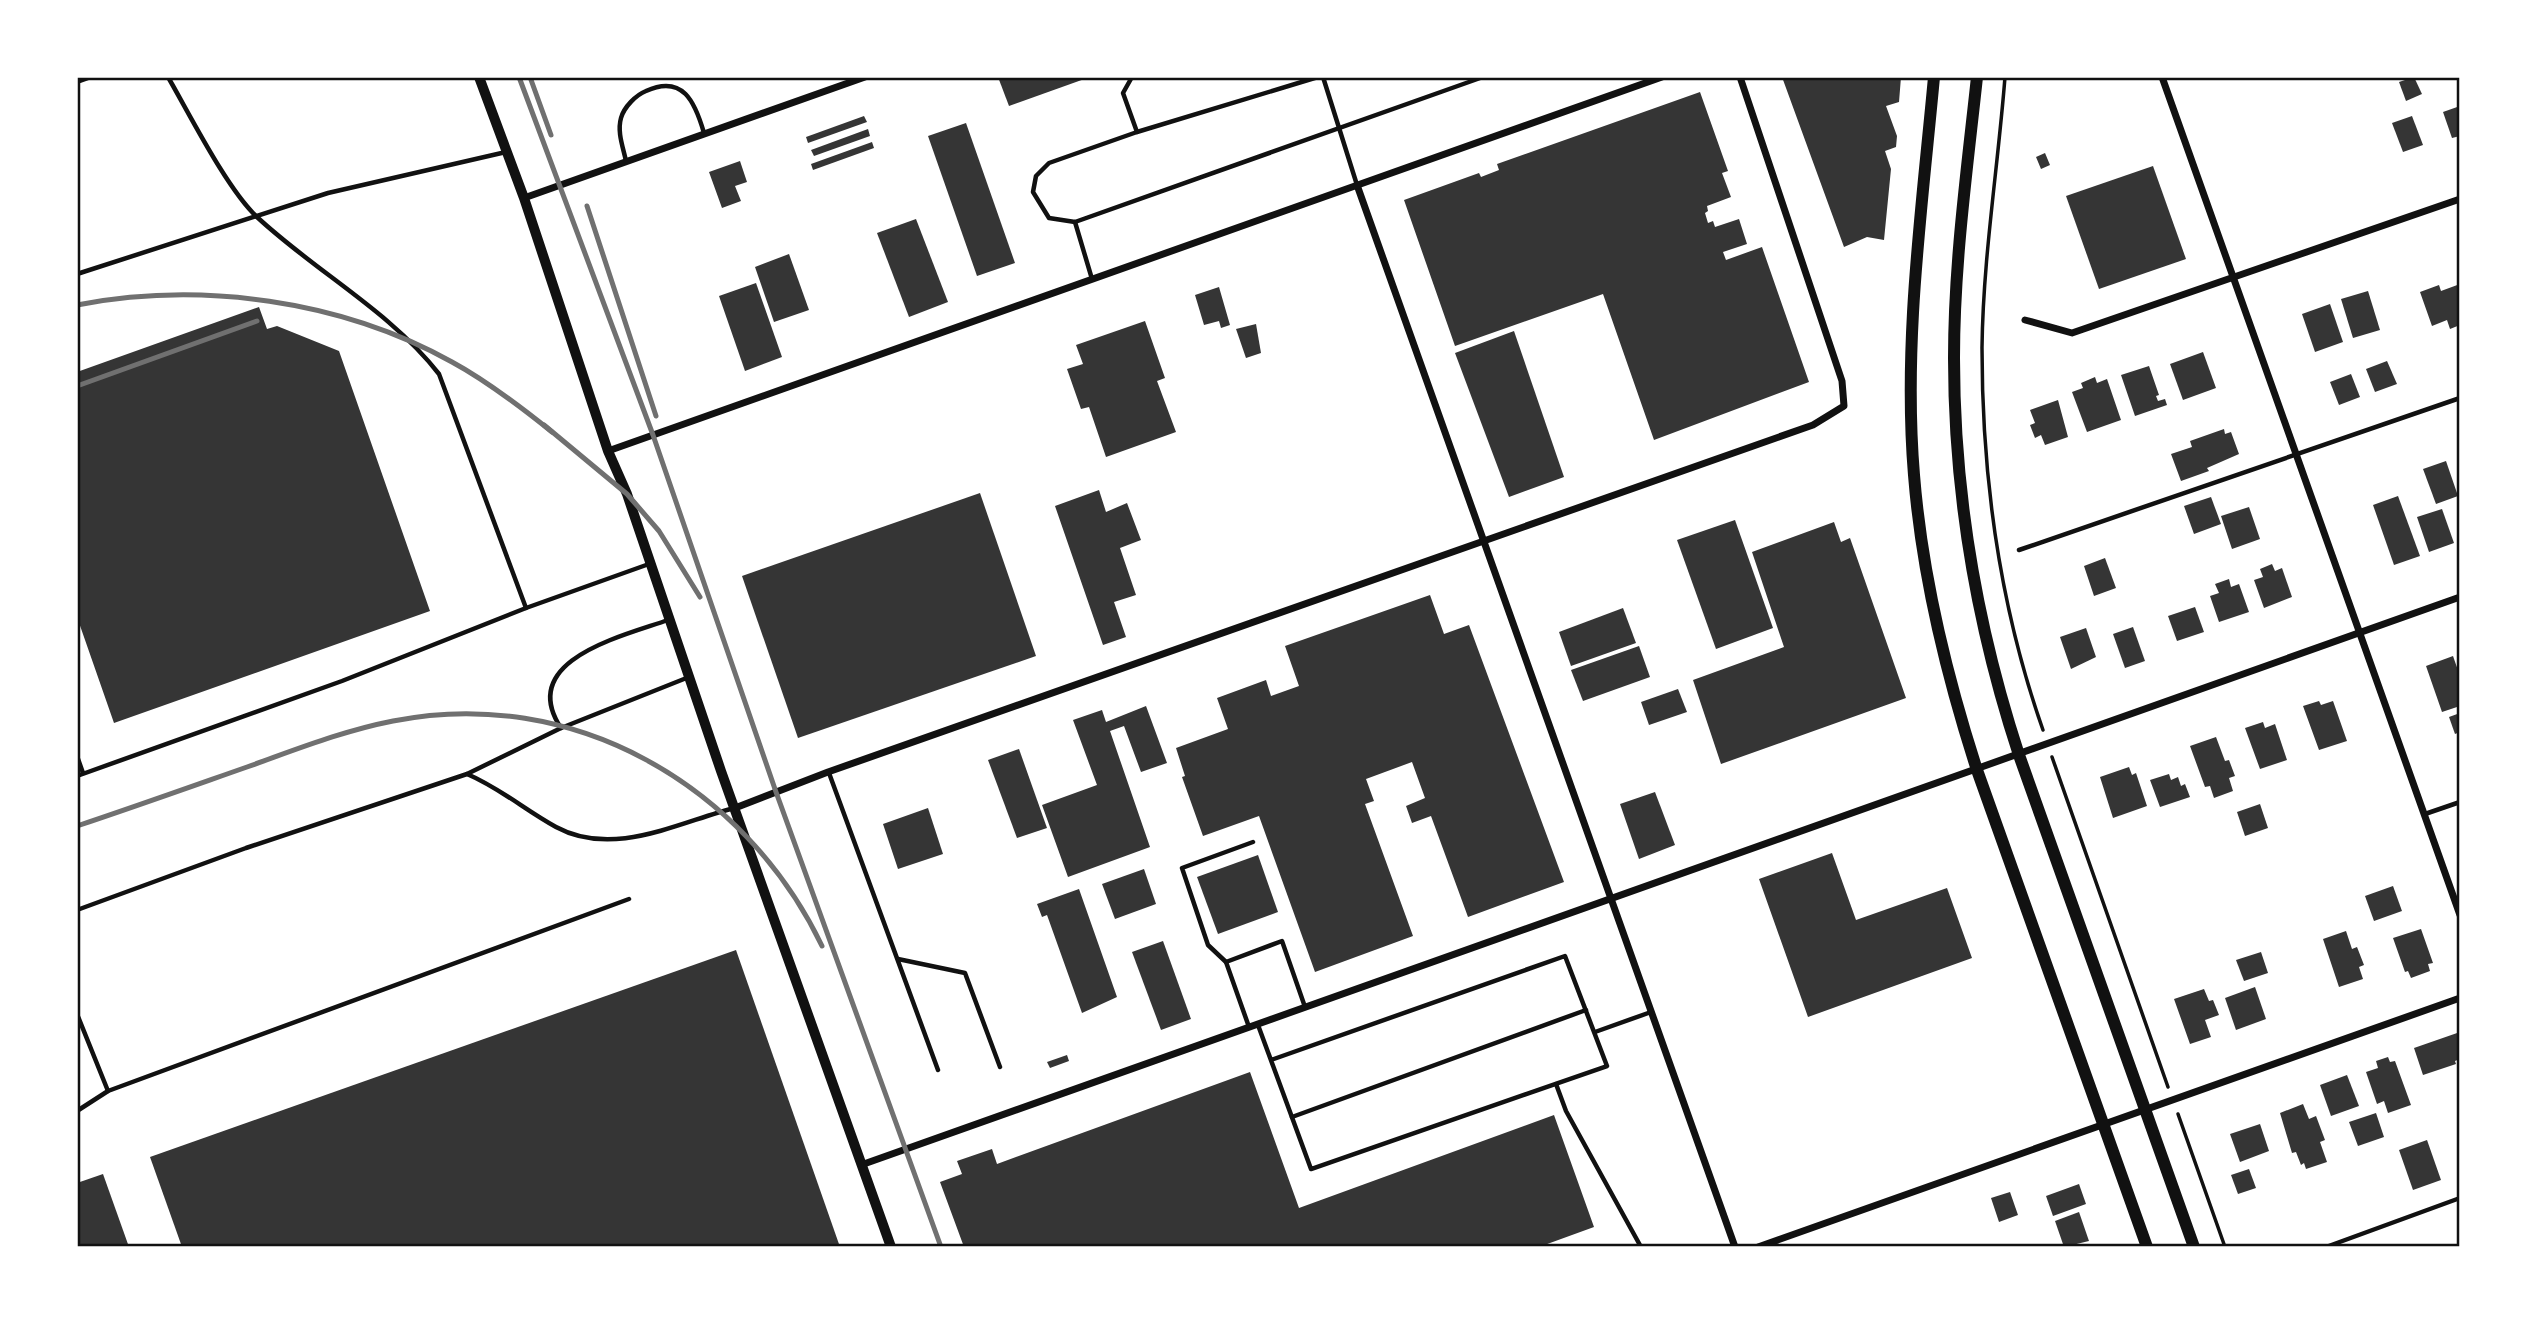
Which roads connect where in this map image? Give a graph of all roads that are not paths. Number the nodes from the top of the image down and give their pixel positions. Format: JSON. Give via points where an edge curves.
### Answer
{"nodes":[{"id":1,"x":91,"y":77,"type":"edge"},
{"id":2,"x":168,"y":77,"type":"edge"},
{"id":3,"x":479,"y":77,"type":"edge"},
{"id":4,"x":865,"y":77,"type":"edge"},
{"id":5,"x":1132,"y":77,"type":"edge"},
{"id":6,"x":1318,"y":77,"type":"edge"},
{"id":7,"x":1324,"y":77,"type":"edge"},
{"id":8,"x":1483,"y":77,"type":"edge"},
{"id":9,"x":1662,"y":77,"type":"edge"},
{"id":10,"x":1740,"y":77,"type":"edge"},
{"id":11,"x":1934,"y":77,"type":"edge"},
{"id":12,"x":1976,"y":77,"type":"edge"},
{"id":13,"x":2162,"y":77,"type":"edge"},
{"id":14,"x":77,"y":82,"type":"edge"},
{"id":15,"x":1340,"y":128,"type":"junction"},
{"id":16,"x":1138,"y":132,"type":"junction"},
{"id":17,"x":704,"y":133,"type":"junction"},
{"id":18,"x":507,"y":152,"type":"junction"},
{"id":19,"x":626,"y":161,"type":"junction"},
{"id":20,"x":1357,"y":185,"type":"junction"},
{"id":21,"x":524,"y":198,"type":"junction"},
{"id":22,"x":2460,"y":199,"type":"edge"},
{"id":23,"x":256,"y":216,"type":"junction"},
{"id":24,"x":1075,"y":222,"type":"junction"},
{"id":25,"x":77,"y":274,"type":"edge"},
{"id":26,"x":2233,"y":276,"type":"junction"},
{"id":27,"x":1092,"y":279,"type":"junction"},
{"id":28,"x":2025,"y":320,"type":"dead end"},
{"id":29,"x":2460,"y":398,"type":"edge"},
{"id":30,"x":608,"y":451,"type":"junction"},
{"id":31,"x":2297,"y":455,"type":"junction"},
{"id":32,"x":1484,"y":542,"type":"junction"},
{"id":33,"x":2019,"y":550,"type":"dead end"},
{"id":34,"x":649,"y":564,"type":"junction"},
{"id":35,"x":2460,"y":597,"type":"edge"},
{"id":36,"x":526,"y":608,"type":"junction"},
{"id":37,"x":668,"y":620,"type":"junction"},
{"id":38,"x":2360,"y":632,"type":"junction"},
{"id":39,"x":688,"y":677,"type":"junction"},
{"id":40,"x":561,"y":728,"type":"junction"},
{"id":41,"x":2019,"y":755,"type":"junction"},
{"id":42,"x":77,"y":756,"type":"edge"},
{"id":43,"x":1977,"y":770,"type":"junction"},
{"id":44,"x":828,"y":772,"type":"junction"},
{"id":45,"x":80,"y":774,"type":"edge"},
{"id":46,"x":467,"y":774,"type":"junction"},
{"id":47,"x":2460,"y":802,"type":"edge"},
{"id":48,"x":735,"y":808,"type":"junction"},
{"id":49,"x":2424,"y":815,"type":"junction"},
{"id":50,"x":1253,"y":842,"type":"dead end"},
{"id":51,"x":1611,"y":898,"type":"junction"},
{"id":52,"x":629,"y":899,"type":"dead end"},
{"id":53,"x":77,"y":910,"type":"edge"},
{"id":54,"x":2460,"y":915,"type":"edge"},
{"id":55,"x":897,"y":959,"type":"junction"},
{"id":56,"x":1226,"y":962,"type":"junction"},
{"id":57,"x":2460,"y":998,"type":"edge"},
{"id":58,"x":1306,"y":1007,"type":"junction"},
{"id":59,"x":1586,"y":1010,"type":"junction"},
{"id":60,"x":1651,"y":1012,"type":"junction"},
{"id":61,"x":77,"y":1014,"type":"edge"},
{"id":62,"x":1258,"y":1024,"type":"junction"},
{"id":63,"x":1249,"y":1027,"type":"junction"},
{"id":64,"x":1595,"y":1032,"type":"junction"},
{"id":65,"x":1271,"y":1060,"type":"junction"},
{"id":66,"x":1000,"y":1067,"type":"dead end"},
{"id":67,"x":938,"y":1070,"type":"dead end"},
{"id":68,"x":1556,"y":1084,"type":"junction"},
{"id":69,"x":108,"y":1091,"type":"junction"},
{"id":70,"x":2144,"y":1108,"type":"junction"},
{"id":71,"x":77,"y":1111,"type":"edge"},
{"id":72,"x":1292,"y":1117,"type":"junction"},
{"id":73,"x":2103,"y":1123,"type":"junction"},
{"id":74,"x":861,"y":1165,"type":"junction"},
{"id":75,"x":2460,"y":1198,"type":"edge"},
{"id":76,"x":891,"y":1247,"type":"edge"},
{"id":77,"x":1641,"y":1247,"type":"edge"},
{"id":78,"x":1735,"y":1247,"type":"edge"},
{"id":79,"x":1758,"y":1247,"type":"edge"},
{"id":80,"x":2147,"y":1247,"type":"edge"},
{"id":81,"x":2194,"y":1247,"type":"edge"},
{"id":82,"x":2326,"y":1247,"type":"edge"}],
"edges":[{"from":1,"to":14,"type":"lane"},
{"from":2,"to":23,"type":"lane"},
{"from":3,"to":18,"type":"street"},
{"from":4,"to":17,"type":"street"},
{"from":5,"to":16,"type":"lane","via":[[1123,93]]},
{"from":6,"to":16,"type":"lane"},
{"from":7,"to":15,"type":"lane"},
{"from":8,"to":15,"type":"lane"},
{"from":9,"to":20,"type":"street"},
{"from":10,"to":32,"type":"street","via":[[1842,381],[1844,405],[1813,425]]},
{"from":11,"to":43,"type":"main road","via":[[1914,341],[1914,474],[1937,627]]},
{"from":12,"to":41,"type":"main road","via":[[1956,283],[1954,393],[1963,503],[1978,602]]},
{"from":13,"to":26,"type":"street"},
{"from":15,"to":20,"type":"lane"},
{"from":15,"to":24,"type":"lane"},
{"from":16,"to":24,"type":"lane","via":[[1049,163],[1036,176],[1032,192],[1049,218]]},
{"from":17,"to":19,"type":"street"},
{"from":17,"to":19,"type":"lane","via":[[691,100],[680,89],[659,85],[639,94],[621,116]]},
{"from":18,"to":21,"type":"street"},
{"from":18,"to":23,"type":"lane","via":[[328,193]]},
{"from":19,"to":21,"type":"street"},
{"from":20,"to":27,"type":"street"},
{"from":20,"to":32,"type":"street"},
{"from":21,"to":30,"type":"street"},
{"from":22,"to":26,"type":"street"},
{"from":23,"to":25,"type":"lane"},
{"from":23,"to":36,"type":"lane","via":[[415,343],[439,374]]},
{"from":24,"to":27,"type":"lane"},
{"from":26,"to":28,"type":"street","via":[[2072,333]]},
{"from":26,"to":31,"type":"street"},
{"from":27,"to":30,"type":"street"},
{"from":29,"to":31,"type":"lane"},
{"from":30,"to":34,"type":"street"},
{"from":31,"to":33,"type":"lane"},
{"from":31,"to":38,"type":"street"},
{"from":32,"to":44,"type":"street"},
{"from":32,"to":51,"type":"street"},
{"from":34,"to":36,"type":"lane"},
{"from":34,"to":37,"type":"street"},
{"from":35,"to":38,"type":"street"},
{"from":36,"to":45,"type":"lane","via":[[342,681]]},
{"from":37,"to":39,"type":"street"},
{"from":37,"to":40,"type":"lane","via":[[583,650],[564,666],[551,691],[550,710]]},
{"from":38,"to":41,"type":"street"},
{"from":38,"to":49,"type":"street"},
{"from":39,"to":40,"type":"lane"},
{"from":39,"to":48,"type":"street"},
{"from":40,"to":46,"type":"lane"},
{"from":41,"to":43,"type":"street"},
{"from":41,"to":70,"type":"main road"},
{"from":42,"to":45,"type":"lane"},
{"from":43,"to":51,"type":"street"},
{"from":43,"to":73,"type":"main road"},
{"from":44,"to":48,"type":"street"},
{"from":44,"to":55,"type":"lane"},
{"from":46,"to":48,"type":"lane","via":[[492,784],[555,827],[601,841],[628,839]]},
{"from":46,"to":53,"type":"lane"},
{"from":47,"to":49,"type":"lane"},
{"from":48,"to":74,"type":"street"},
{"from":49,"to":54,"type":"street"},
{"from":50,"to":56,"type":"lane","via":[[1182,869],[1208,945]]},
{"from":51,"to":58,"type":"street"},
{"from":51,"to":60,"type":"street"},
{"from":52,"to":69,"type":"lane"},
{"from":55,"to":66,"type":"lane","via":[[965,973]]},
{"from":55,"to":67,"type":"lane"},
{"from":56,"to":58,"type":"lane","via":[[1282,942]]},
{"from":56,"to":63,"type":"lane"},
{"from":57,"to":70,"type":"street"},
{"from":58,"to":62,"type":"street"},
{"from":59,"to":64,"type":"lane"},
{"from":59,"to":65,"type":"lane","via":[[1565,956]]},
{"from":59,"to":72,"type":"lane"},
{"from":60,"to":64,"type":"lane"},
{"from":60,"to":78,"type":"street"},
{"from":61,"to":69,"type":"lane"},
{"from":62,"to":63,"type":"street"},
{"from":62,"to":65,"type":"lane"},
{"from":63,"to":74,"type":"street"},
{"from":64,"to":68,"type":"lane","via":[[1607,1066]]},
{"from":65,"to":72,"type":"lane"},
{"from":68,"to":72,"type":"lane","via":[[1311,1169]]},
{"from":68,"to":77,"type":"lane","via":[[1566,1111]]},
{"from":69,"to":71,"type":"lane"},
{"from":70,"to":73,"type":"street"},
{"from":70,"to":81,"type":"main road"},
{"from":73,"to":79,"type":"street"},
{"from":73,"to":80,"type":"main road"},
{"from":74,"to":76,"type":"street"},
{"from":75,"to":82,"type":"lane"}]}
